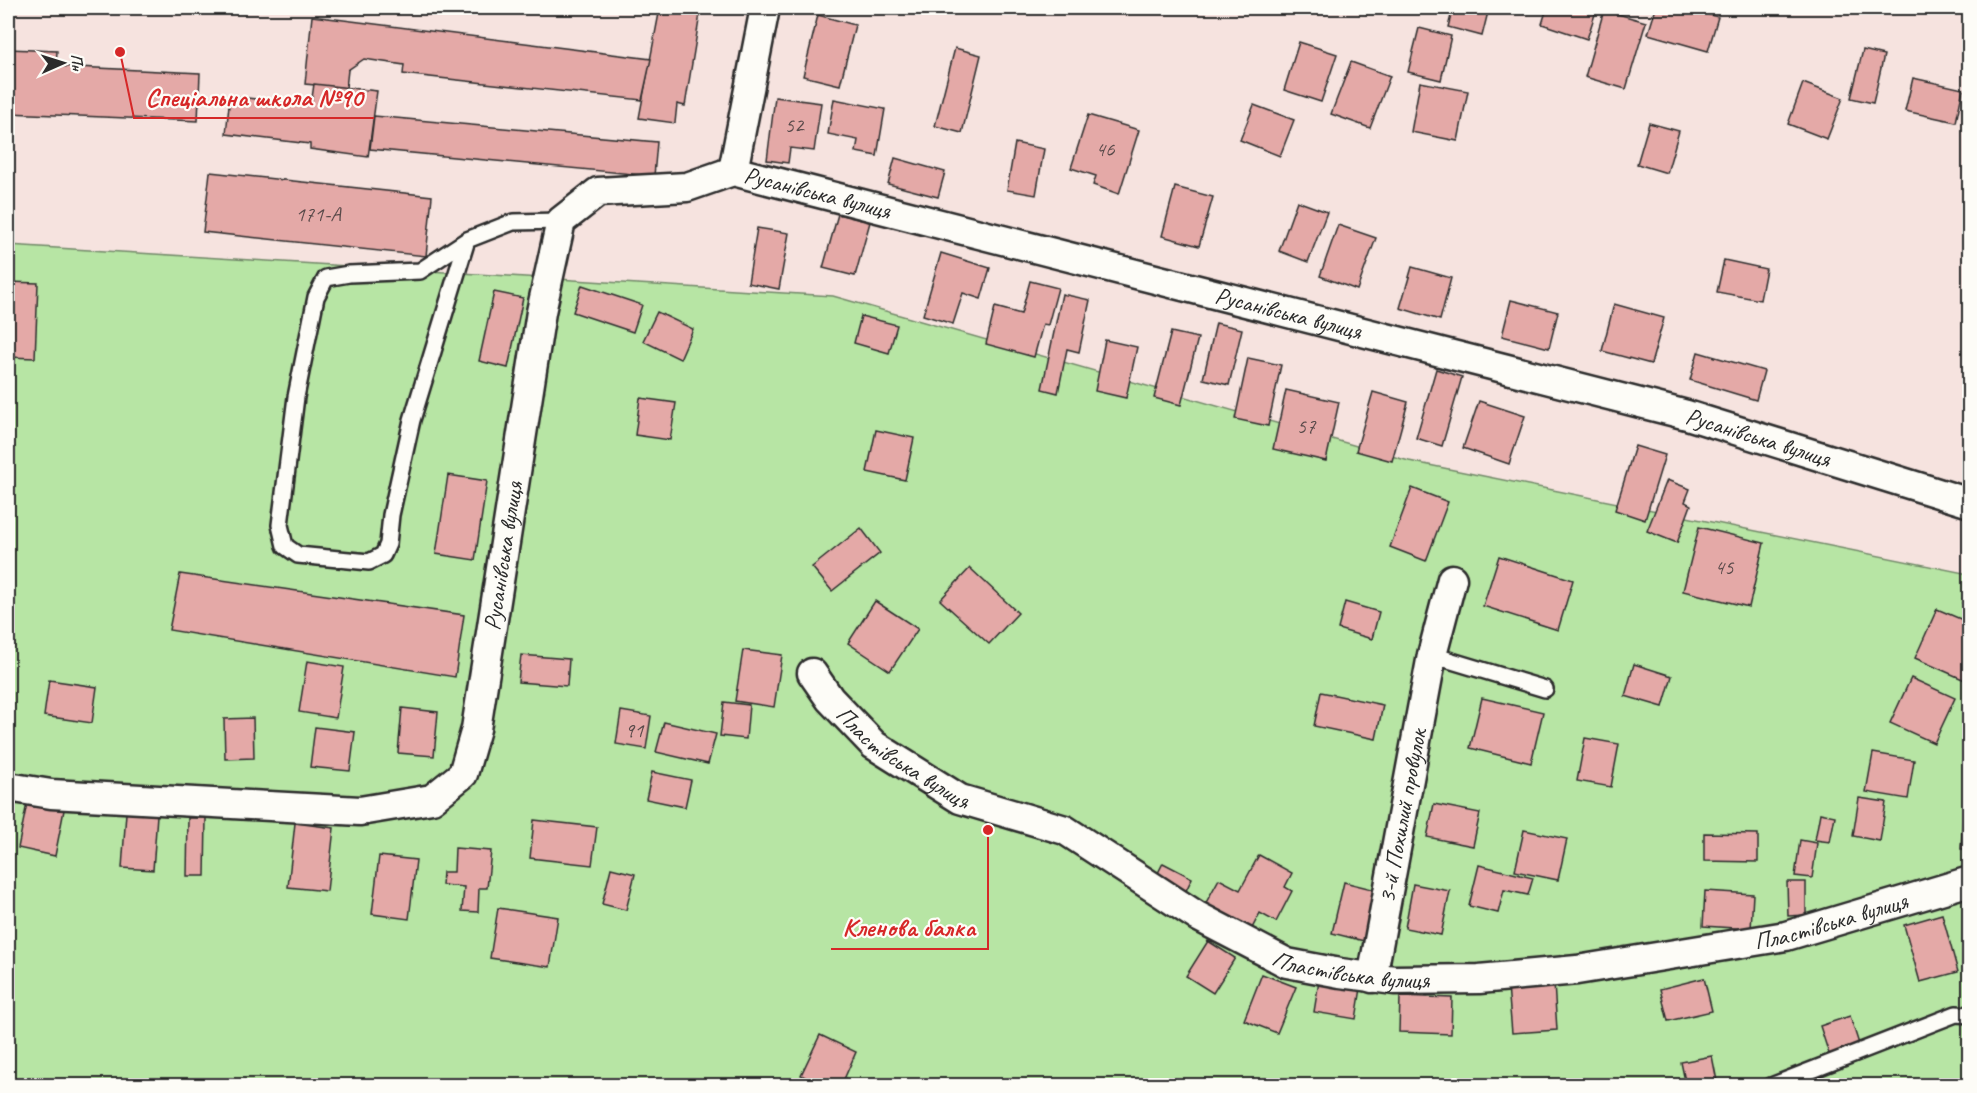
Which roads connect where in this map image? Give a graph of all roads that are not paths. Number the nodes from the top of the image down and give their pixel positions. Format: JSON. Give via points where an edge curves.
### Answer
{"nodes":[{"id":1,"x":765,"y":8,"type":"edge"},
{"id":2,"x":733,"y":171,"type":"junction"},
{"id":3,"x":561,"y":221,"type":"junction"},
{"id":4,"x":467,"y":240,"type":"junction"},
{"id":5,"x":1970,"y":503,"type":"edge"},
{"id":6,"x":1452,"y":579,"type":"dead end"},
{"id":7,"x":1432,"y":655,"type":"junction"},
{"id":8,"x":812,"y":673,"type":"dead end"},
{"id":9,"x":1545,"y":689,"type":"dead end"},
{"id":10,"x":8,"y":787,"type":"edge"},
{"id":11,"x":1970,"y":881,"type":"edge"},
{"id":12,"x":1372,"y":978,"type":"junction"},
{"id":13,"x":1970,"y":1015,"type":"edge"},
{"id":14,"x":1771,"y":1086,"type":"edge"}],
"edges":[{"from":1,"to":2,"type":"street"},
{"from":2,"to":3,"type":"street","name":"Русанівська вулиця","via":[[687,187],[598,192]]},
{"from":2,"to":5,"type":"street","name":"Русанівська вулиця","via":[[1687,415]]},
{"from":3,"to":4,"type":"lane","via":[[513,222]]},
{"from":3,"to":10,"type":"street","name":"Русанівська вулиця","via":[[541,312],[476,729],[463,774],[432,799],[360,811],[51,794]]},
{"from":4,"to":4,"type":"lane","via":[[412,420],[383,555],[369,562],[298,555],[285,546],[279,525],[296,397],[316,297],[326,278],[420,271]]},
{"from":6,"to":7,"type":"street","name":"3-й Похилий провулок"},
{"from":7,"to":9,"type":"lane"},
{"from":7,"to":12,"type":"street","name":"3-й Похилий провулок"},
{"from":8,"to":12,"type":"street","name":"Пластівська вулиця","via":[[830,699],[874,745],[960,799],[1065,830],[1197,916],[1287,963]]},
{"from":11,"to":12,"type":"street","name":"Пластівська вулиця","via":[[1786,936],[1589,968],[1479,979]]},
{"from":13,"to":14,"type":"lane","via":[[1956,1014]]}]}
